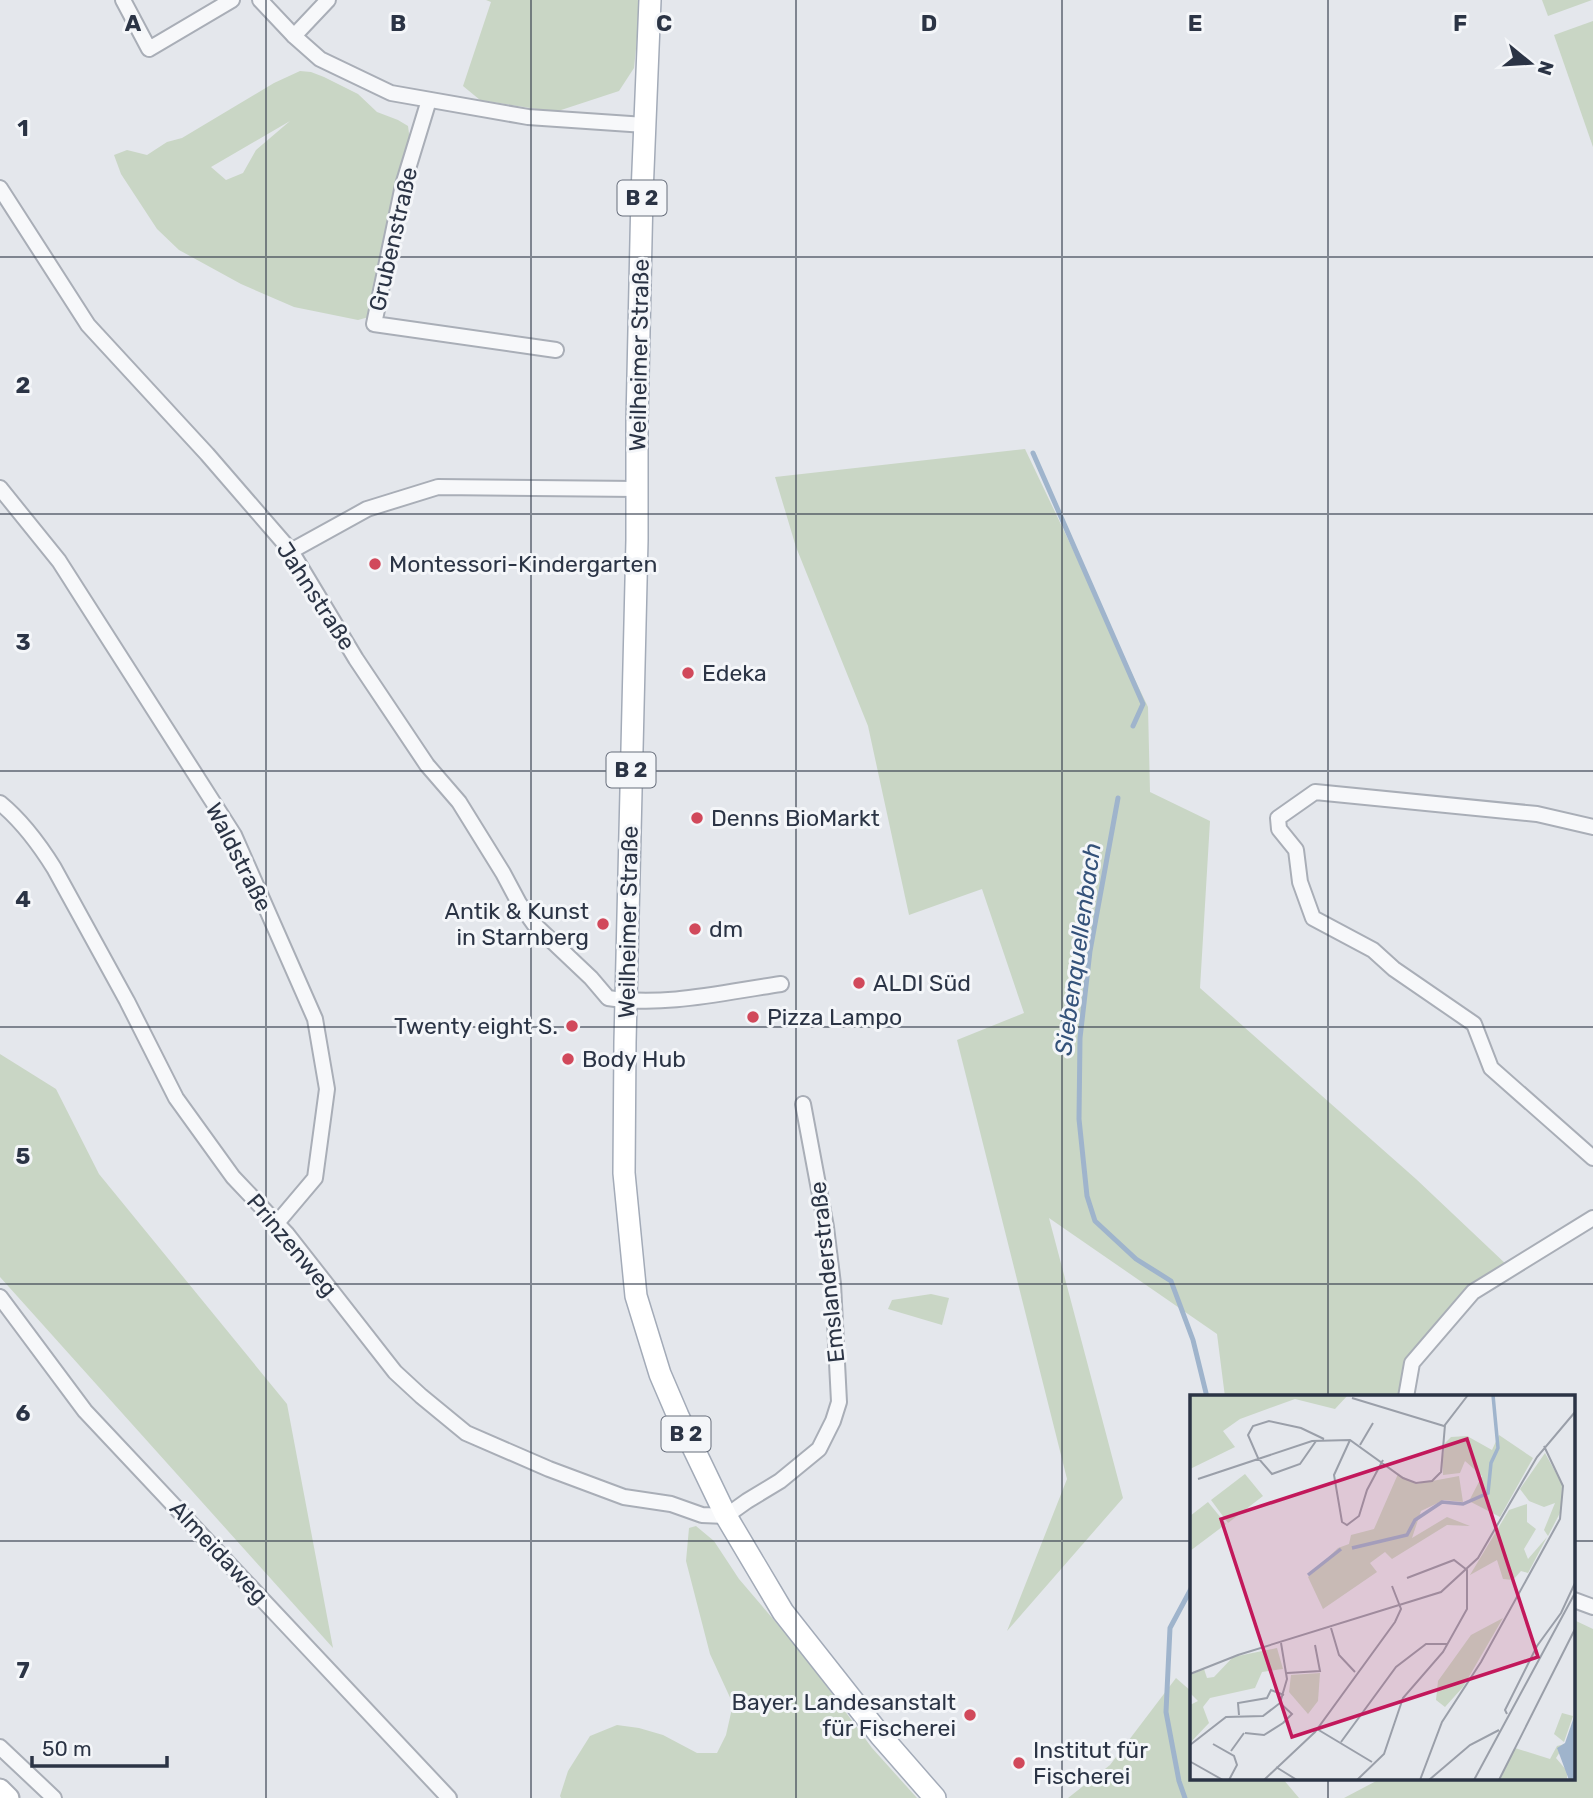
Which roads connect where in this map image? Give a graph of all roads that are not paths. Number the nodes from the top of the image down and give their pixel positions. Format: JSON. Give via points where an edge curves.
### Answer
{"nodes":[{"id":1,"x":123,"y":0,"type":"edge"},
{"id":2,"x":232,"y":0,"type":"edge"},
{"id":3,"x":260,"y":0,"type":"edge"},
{"id":4,"x":328,"y":0,"type":"edge"},
{"id":5,"x":650,"y":0,"type":"edge"},
{"id":6,"x":294,"y":36,"type":"junction"},
{"id":7,"x":429,"y":100,"type":"junction"},
{"id":8,"x":645,"y":125,"type":"junction"},
{"id":9,"x":0,"y":188,"type":"edge"},
{"id":10,"x":556,"y":350,"type":"dead end"},
{"id":11,"x":0,"y":488,"type":"edge"},
{"id":12,"x":637,"y":489,"type":"junction"},
{"id":13,"x":291,"y":551,"type":"junction"},
{"id":14,"x":0,"y":803,"type":"edge"},
{"id":15,"x":1593,"y":827,"type":"edge"},
{"id":16,"x":782,"y":984,"type":"dead end"},
{"id":17,"x":626,"y":1000,"type":"junction"},
{"id":18,"x":803,"y":1104,"type":"dead end"},
{"id":19,"x":1593,"y":1158,"type":"edge"},
{"id":20,"x":1593,"y":1218,"type":"edge"},
{"id":21,"x":277,"y":1223,"type":"junction"},
{"id":22,"x":0,"y":1297,"type":"edge"},
{"id":23,"x":1406,"y":1395,"type":"edge"},
{"id":24,"x":726,"y":1517,"type":"junction"},
{"id":25,"x":1576,"y":1601,"type":"edge"},
{"id":26,"x":1593,"y":1607,"type":"edge"},
{"id":27,"x":0,"y":1747,"type":"edge"},
{"id":28,"x":0,"y":1789,"type":"edge"},
{"id":29,"x":9,"y":1798,"type":"edge"},
{"id":30,"x":54,"y":1798,"type":"edge"},
{"id":31,"x":449,"y":1798,"type":"edge"},
{"id":32,"x":935,"y":1798,"type":"edge"}],
"edges":[{"from":1,"to":2,"type":"street","via":[[149,49]]},
{"from":3,"to":6,"type":"street"},
{"from":4,"to":6,"type":"street"},
{"from":5,"to":8,"type":"main road","name":"Weilheimer Straße","number":"B 2"},
{"from":6,"to":7,"type":"street","via":[[320,59],[391,93]]},
{"from":7,"to":8,"type":"street","via":[[528,117]]},
{"from":7,"to":10,"type":"street","name":"Grubenstraße","via":[[403,186],[374,324]]},
{"from":8,"to":12,"type":"main road","name":"Weilheimer Straße","number":"B 2"},
{"from":9,"to":13,"type":"street","name":"Jahnstraße","via":[[88,325]]},
{"from":11,"to":21,"type":"street","name":"Waldstraße","via":[[59,561],[234,835],[315,1019],[327,1089],[315,1178]]},
{"from":12,"to":13,"type":"street","via":[[438,487],[368,509]]},
{"from":12,"to":17,"type":"main road","name":"Weilheimer Straße","number":"B 2"},
{"from":13,"to":17,"type":"street","name":"Jahnstraße","via":[[356,659],[427,765],[459,802],[534,925],[608,998]]},
{"from":14,"to":21,"type":"street","name":"Prinzenweg","via":[[16,816],[54,868],[176,1098],[233,1177]]},
{"from":15,"to":19,"type":"street","via":[[1537,814],[1315,792],[1278,818],[1279,829],[1296,850],[1300,882],[1313,918],[1373,950],[1474,1024],[1491,1068]]},
{"from":16,"to":17,"type":"street"},
{"from":17,"to":24,"type":"main road","name":"Weilheimer Straße","number":"B 2","via":[[624,1173],[636,1296],[660,1374]]},
{"from":18,"to":24,"type":"street","name":"Emslanderstraße","via":[[833,1284],[839,1402],[819,1449]]},
{"from":20,"to":23,"type":"street","via":[[1473,1292],[1412,1363]]},
{"from":21,"to":24,"type":"street","name":"Prinzenweg","via":[[395,1372],[466,1433],[624,1497]]},
{"from":22,"to":31,"type":"street","name":"Almeidaweg","via":[[85,1411]]},
{"from":24,"to":32,"type":"main road","name":"Weilheimer Straße","number":"B 2","via":[[783,1612]]},
{"from":25,"to":26,"type":"street"},
{"from":27,"to":30,"type":"street"},
{"from":28,"to":29,"type":"main road"}]}
